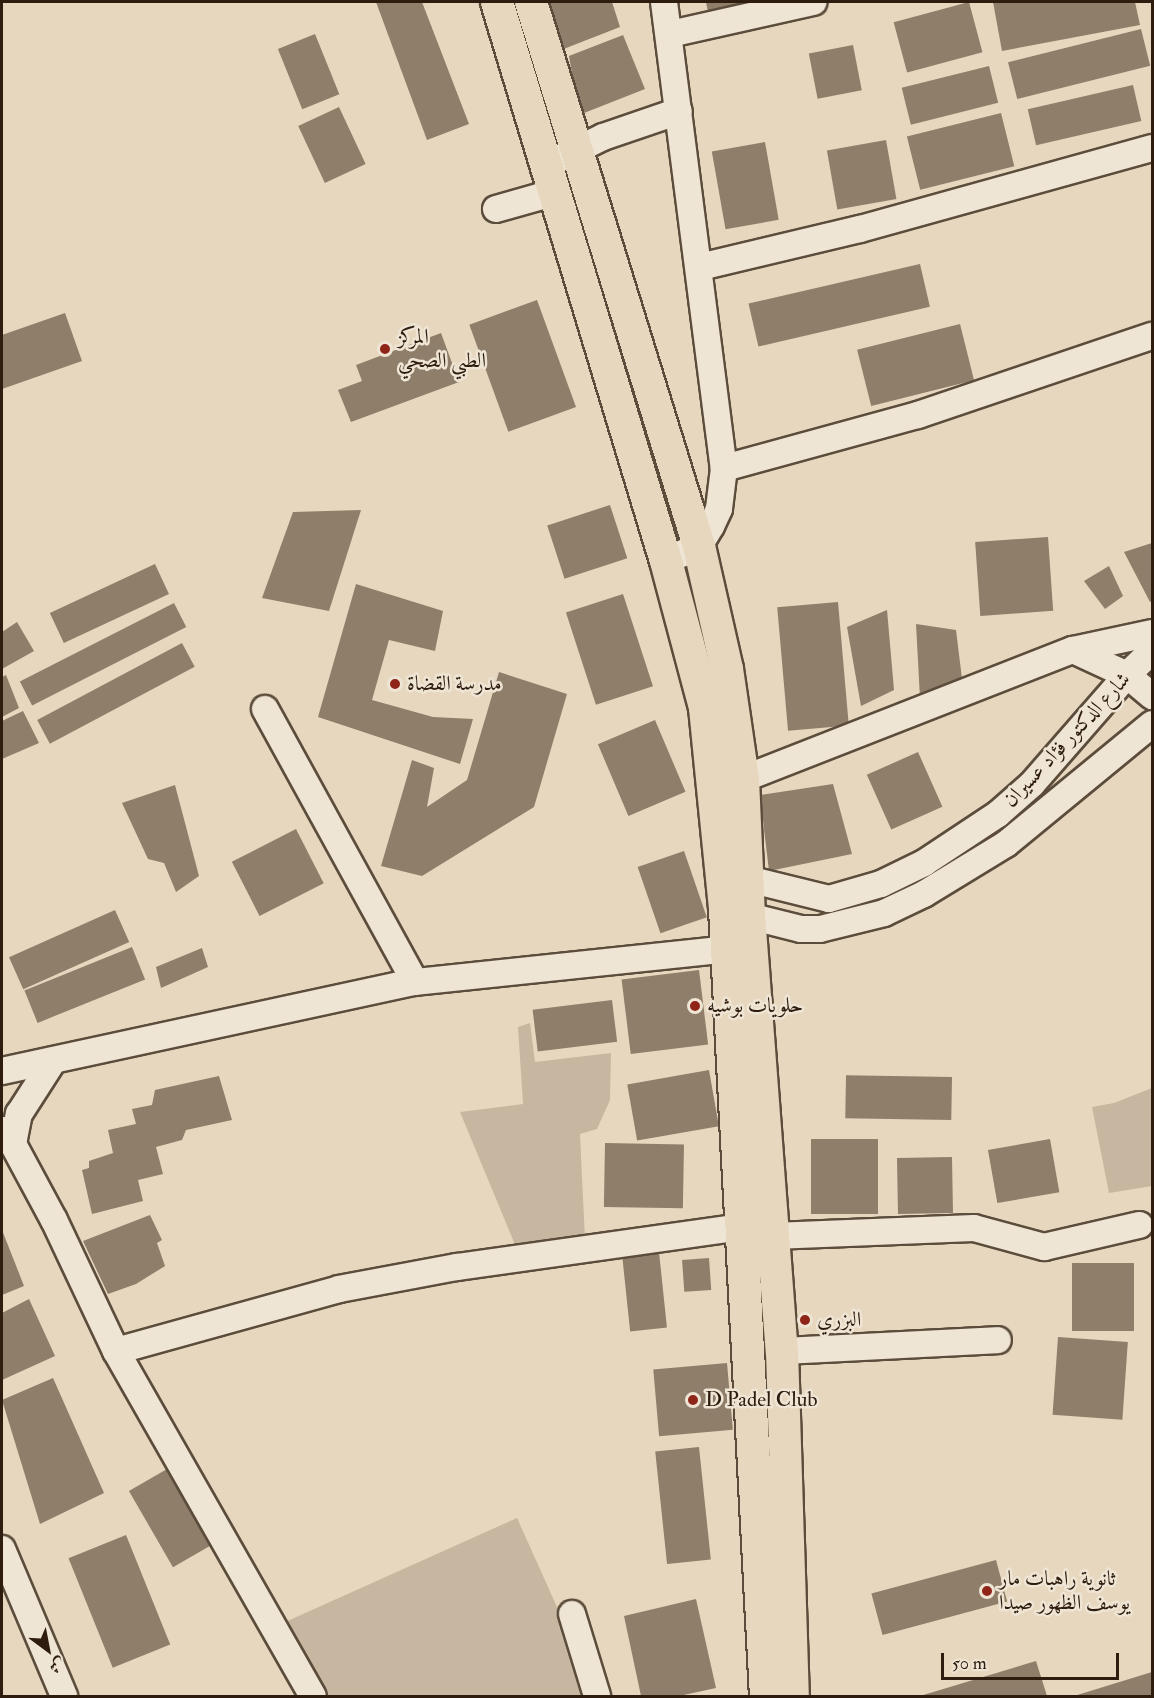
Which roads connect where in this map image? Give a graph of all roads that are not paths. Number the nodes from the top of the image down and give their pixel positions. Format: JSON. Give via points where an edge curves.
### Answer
{"nodes":[{"id":1,"x":497,"y":2,"type":"edge"},
{"id":2,"x":531,"y":2,"type":"edge"},
{"id":3,"x":664,"y":2,"type":"edge"},
{"id":4,"x":813,"y":2,"type":"edge"},
{"id":5,"x":670,"y":34,"type":"junction"},
{"id":6,"x":678,"y":111,"type":"junction"},
{"id":7,"x":1152,"y":148,"type":"edge"},
{"id":8,"x":578,"y":149,"type":"junction"},
{"id":9,"x":552,"y":178,"type":"junction"},
{"id":10,"x":496,"y":209,"type":"dead end"},
{"id":11,"x":700,"y":267,"type":"junction"},
{"id":12,"x":1152,"y":336,"type":"edge"},
{"id":13,"x":724,"y":468,"type":"junction"},
{"id":14,"x":699,"y":546,"type":"junction"},
{"id":15,"x":666,"y":561,"type":"junction"},
{"id":16,"x":1152,"y":633,"type":"edge"},
{"id":17,"x":1072,"y":650,"type":"junction"},
{"id":18,"x":1152,"y":651,"type":"edge"},
{"id":19,"x":1127,"y":675,"type":"junction"},
{"id":20,"x":1152,"y":696,"type":"edge"},
{"id":21,"x":265,"y":709,"type":"dead end"},
{"id":22,"x":1152,"y":724,"type":"edge"},
{"id":23,"x":743,"y":779,"type":"junction"},
{"id":24,"x":748,"y":879,"type":"junction"},
{"id":25,"x":749,"y":916,"type":"junction"},
{"id":26,"x":728,"y":949,"type":"junction"},
{"id":27,"x":416,"y":982,"type":"junction"},
{"id":28,"x":53,"y":1060,"type":"junction"},
{"id":29,"x":2,"y":1071,"type":"edge"},
{"id":30,"x":7,"y":1137,"type":"edge"},
{"id":31,"x":1139,"y":1225,"type":"dead end"},
{"id":32,"x":740,"y":1227,"type":"junction"},
{"id":33,"x":773,"y":1236,"type":"junction"},
{"id":34,"x":998,"y":1340,"type":"dead end"},
{"id":35,"x":116,"y":1351,"type":"junction"},
{"id":36,"x":782,"y":1351,"type":"junction"},
{"id":37,"x":2,"y":1549,"type":"edge"},
{"id":38,"x":572,"y":1614,"type":"dead end"},
{"id":39,"x":64,"y":1696,"type":"edge"},
{"id":40,"x":313,"y":1696,"type":"edge"},
{"id":41,"x":597,"y":1696,"type":"edge"},
{"id":42,"x":766,"y":1696,"type":"edge"},
{"id":43,"x":794,"y":1696,"type":"edge"}],
"edges":[{"from":1,"to":9,"type":"main road"},
{"from":2,"to":8,"type":"main road"},
{"from":3,"to":5,"type":"street"},
{"from":4,"to":5,"type":"street"},
{"from":5,"to":6,"type":"street"},
{"from":6,"to":8,"type":"street"},
{"from":6,"to":11,"type":"street"},
{"from":7,"to":11,"type":"street","via":[[860,229]]},
{"from":8,"to":9,"type":"street"},
{"from":8,"to":14,"type":"main road"},
{"from":9,"to":10,"type":"street"},
{"from":9,"to":15,"type":"main road"},
{"from":11,"to":13,"type":"street"},
{"from":12,"to":13,"type":"street","via":[[918,415]]},
{"from":13,"to":14,"type":"street","via":[[719,509]]},
{"from":14,"to":15,"type":"street"},
{"from":14,"to":23,"type":"main road","via":[[727,669]]},
{"from":15,"to":26,"type":"main road","via":[[705,708]]},
{"from":16,"to":17,"type":"street"},
{"from":17,"to":19,"type":"street"},
{"from":17,"to":23,"type":"street"},
{"from":18,"to":19,"type":"street","name":"شارع الدكتور فؤاد عسيران"},
{"from":19,"to":20,"type":"street"},
{"from":19,"to":24,"type":"street","name":"شارع الدكتور فؤاد عسيران","via":[[1032,784],[998,814],[924,863],[860,892],[829,899]]},
{"from":21,"to":27,"type":"street"},
{"from":22,"to":25,"type":"street","via":[[1006,844],[914,899],[850,925],[820,929],[801,929]]},
{"from":23,"to":24,"type":"main road"},
{"from":24,"to":25,"type":"main road"},
{"from":25,"to":33,"type":"main road"},
{"from":26,"to":27,"type":"street"},
{"from":26,"to":32,"type":"main road"},
{"from":27,"to":28,"type":"street"},
{"from":28,"to":29,"type":"street"},
{"from":28,"to":30,"type":"street"},
{"from":30,"to":35,"type":"street","via":[[54,1220]]},
{"from":31,"to":33,"type":"street","via":[[1044,1247],[974,1228]]},
{"from":32,"to":35,"type":"street","via":[[457,1267],[339,1289]]},
{"from":32,"to":42,"type":"main road"},
{"from":33,"to":36,"type":"main road"},
{"from":34,"to":36,"type":"street"},
{"from":35,"to":40,"type":"street"},
{"from":36,"to":43,"type":"main road"},
{"from":37,"to":39,"type":"street"},
{"from":38,"to":41,"type":"street"}]}
